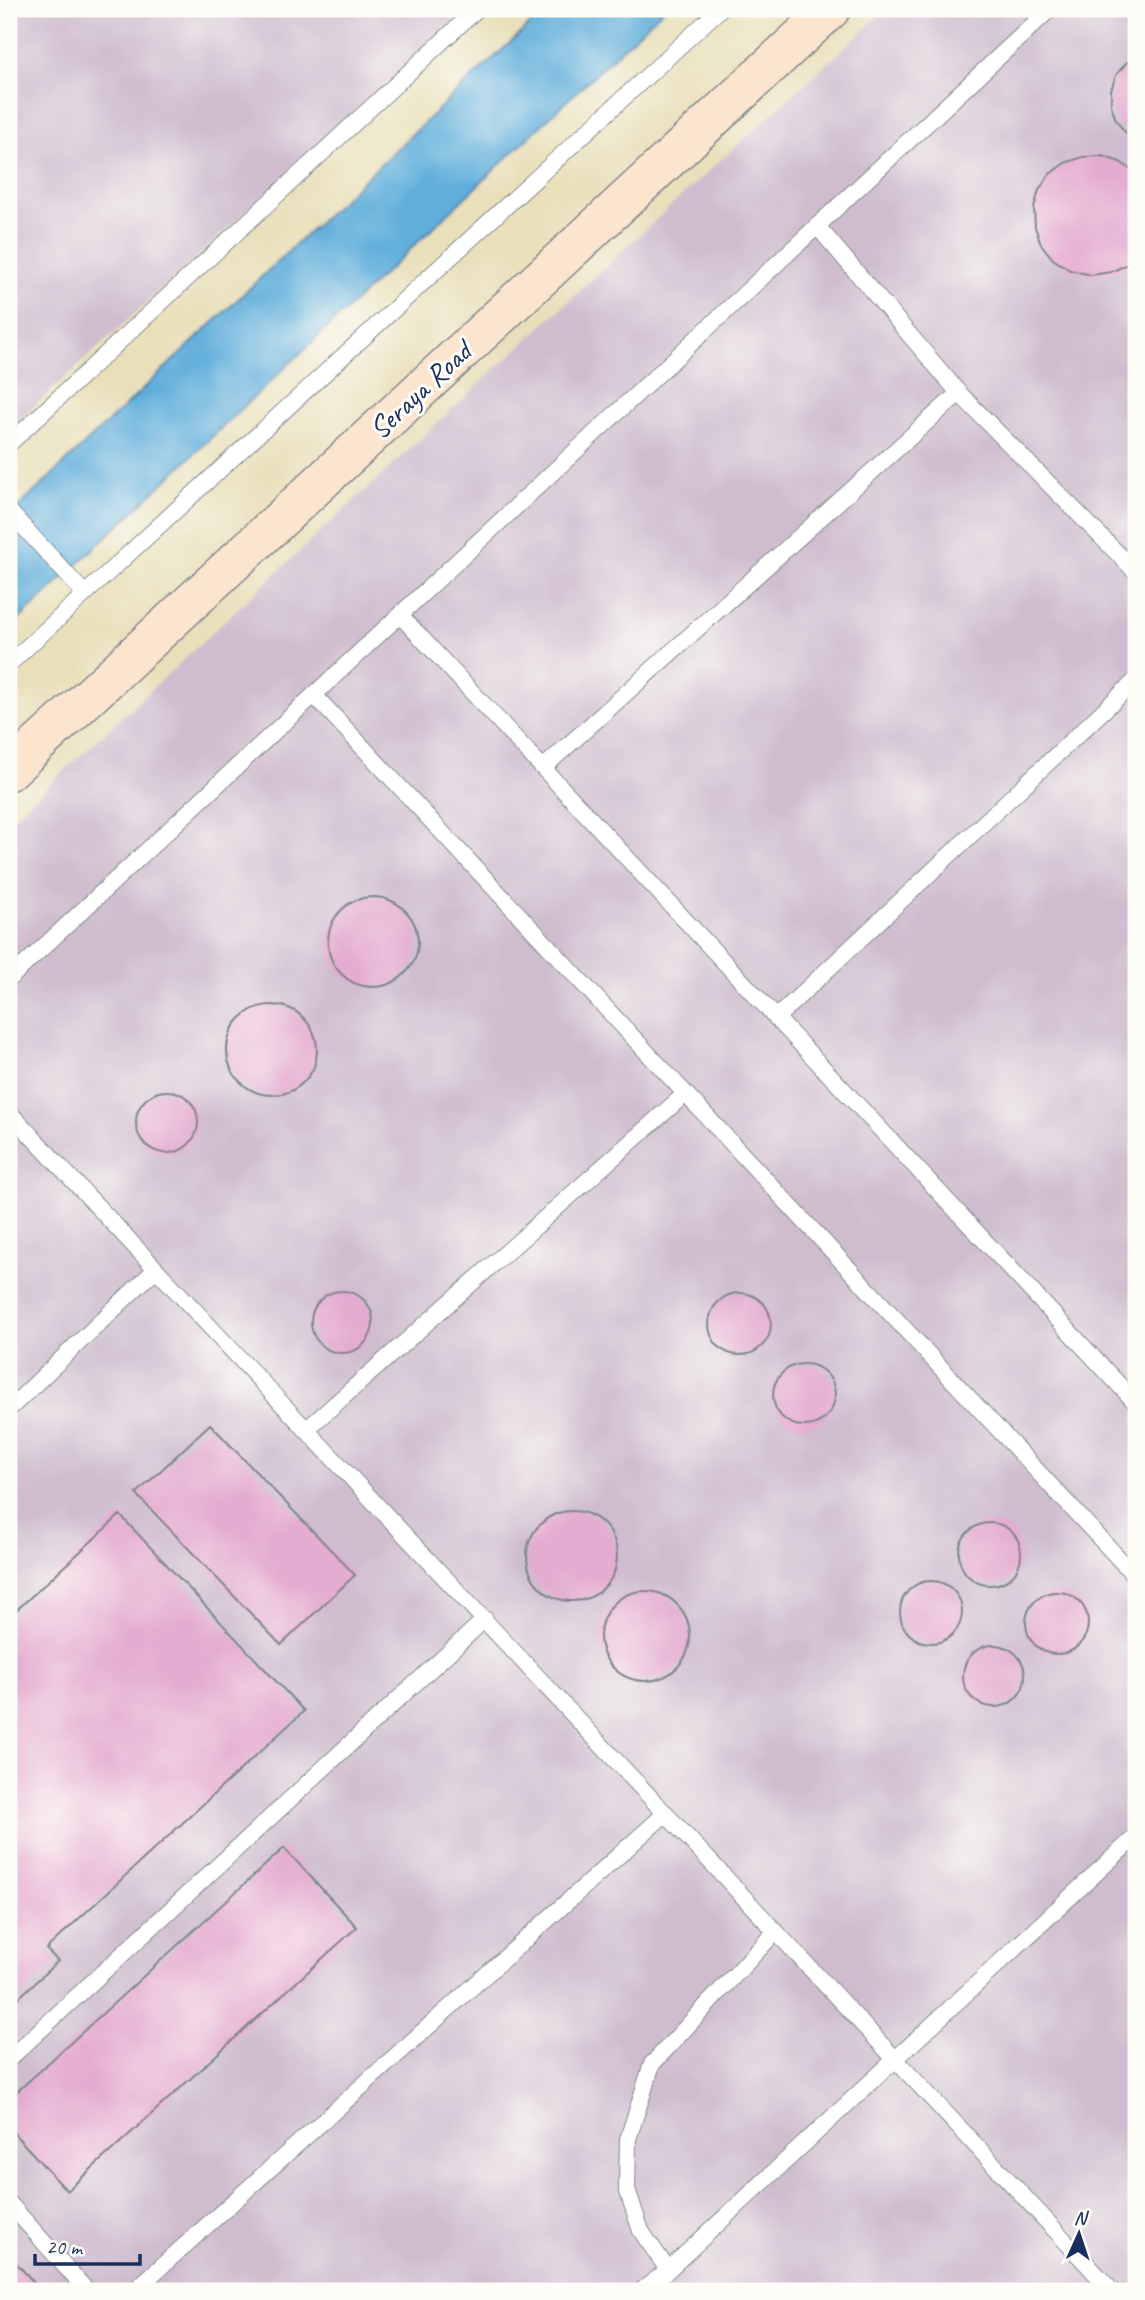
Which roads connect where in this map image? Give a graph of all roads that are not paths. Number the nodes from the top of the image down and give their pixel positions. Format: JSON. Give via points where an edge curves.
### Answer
{"nodes":[{"id":1,"x":477,"y":9,"type":"edge"},
{"id":2,"x":720,"y":9,"type":"edge"},
{"id":3,"x":831,"y":9,"type":"edge"},
{"id":4,"x":1050,"y":9,"type":"edge"},
{"id":5,"x":817,"y":226,"type":"junction"},
{"id":6,"x":959,"y":393,"type":"junction"},
{"id":7,"x":9,"y":444,"type":"edge"},
{"id":8,"x":9,"y":511,"type":"edge"},
{"id":9,"x":1136,"y":572,"type":"edge"},
{"id":10,"x":84,"y":593,"type":"junction"},
{"id":11,"x":400,"y":615,"type":"junction"},
{"id":12,"x":9,"y":664,"type":"edge"},
{"id":13,"x":1136,"y":680,"type":"edge"},
{"id":14,"x":314,"y":695,"type":"junction"},
{"id":15,"x":542,"y":768,"type":"junction"},
{"id":16,"x":9,"y":771,"type":"edge"},
{"id":17,"x":9,"y":979,"type":"edge"},
{"id":18,"x":776,"y":1018,"type":"junction"},
{"id":19,"x":685,"y":1094,"type":"junction"},
{"id":20,"x":9,"y":1112,"type":"edge"},
{"id":21,"x":156,"y":1269,"type":"junction"},
{"id":22,"x":1136,"y":1403,"type":"edge"},
{"id":23,"x":9,"y":1409,"type":"edge"},
{"id":24,"x":307,"y":1429,"type":"junction"},
{"id":25,"x":1136,"y":1577,"type":"edge"},
{"id":26,"x":485,"y":1619,"type":"junction"},
{"id":27,"x":666,"y":1813,"type":"junction"},
{"id":28,"x":1136,"y":1836,"type":"edge"},
{"id":29,"x":776,"y":1931,"type":"junction"},
{"id":30,"x":9,"y":2059,"type":"edge"},
{"id":31,"x":895,"y":2059,"type":"junction"},
{"id":32,"x":9,"y":2203,"type":"edge"},
{"id":33,"x":668,"y":2270,"type":"junction"},
{"id":34,"x":87,"y":2291,"type":"edge"},
{"id":35,"x":134,"y":2291,"type":"edge"},
{"id":36,"x":641,"y":2291,"type":"edge"},
{"id":37,"x":1112,"y":2291,"type":"edge"}],
"edges":[{"from":1,"to":7,"type":"lane"},
{"from":2,"to":10,"type":"lane"},
{"from":3,"to":16,"type":"street","name":"Seraya Road"},
{"from":4,"to":5,"type":"lane"},
{"from":5,"to":6,"type":"lane"},
{"from":5,"to":11,"type":"lane"},
{"from":6,"to":9,"type":"lane"},
{"from":6,"to":15,"type":"lane"},
{"from":8,"to":10,"type":"lane"},
{"from":10,"to":12,"type":"lane"},
{"from":11,"to":14,"type":"lane"},
{"from":11,"to":15,"type":"lane"},
{"from":13,"to":18,"type":"lane"},
{"from":14,"to":17,"type":"lane"},
{"from":14,"to":19,"type":"lane"},
{"from":15,"to":18,"type":"lane"},
{"from":18,"to":22,"type":"lane"},
{"from":19,"to":24,"type":"lane"},
{"from":19,"to":25,"type":"lane"},
{"from":20,"to":21,"type":"lane"},
{"from":21,"to":23,"type":"lane"},
{"from":21,"to":24,"type":"lane"},
{"from":24,"to":26,"type":"lane"},
{"from":26,"to":27,"type":"lane"},
{"from":26,"to":30,"type":"lane"},
{"from":27,"to":29,"type":"lane"},
{"from":27,"to":35,"type":"lane"},
{"from":28,"to":31,"type":"lane"},
{"from":29,"to":31,"type":"lane"},
{"from":29,"to":33,"type":"lane","via":[[652,2064],[628,2139],[627,2189],[640,2231]]},
{"from":31,"to":33,"type":"lane"},
{"from":31,"to":37,"type":"lane"},
{"from":32,"to":34,"type":"lane"},
{"from":33,"to":36,"type":"lane"}]}
